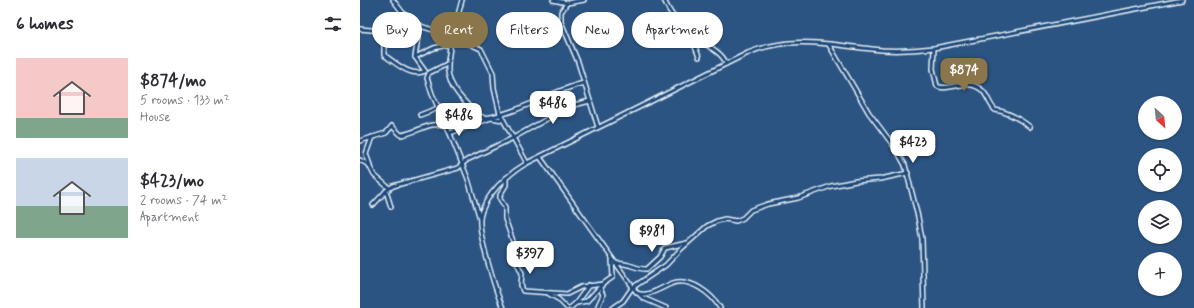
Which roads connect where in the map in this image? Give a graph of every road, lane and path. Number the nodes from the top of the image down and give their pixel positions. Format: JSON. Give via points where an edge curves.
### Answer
{"nodes":[{"id":1,"x":393,"y":0,"type":"edge"},
{"id":2,"x":462,"y":0,"type":"edge"},
{"id":3,"x":553,"y":0,"type":"edge"},
{"id":4,"x":584,"y":0,"type":"edge"},
{"id":5,"x":664,"y":0,"type":"edge"},
{"id":6,"x":1182,"y":0,"type":"edge"},
{"id":7,"x":567,"y":3,"type":"junction"},
{"id":8,"x":402,"y":12,"type":"edge"},
{"id":9,"x":459,"y":12,"type":"edge"},
{"id":10,"x":672,"y":12,"type":"edge"},
{"id":11,"x":360,"y":29,"type":"edge"},
{"id":12,"x":372,"y":30,"type":"edge"},
{"id":13,"x":829,"y":45,"type":"junction"},
{"id":14,"x":384,"y":48,"type":"edge"},
{"id":15,"x":416,"y":48,"type":"edge"},
{"id":16,"x":434,"y":48,"type":"edge"},
{"id":17,"x":450,"y":48,"type":"edge"},
{"id":18,"x":478,"y":48,"type":"edge"},
{"id":19,"x":696,"y":48,"type":"edge"},
{"id":20,"x":711,"y":48,"type":"edge"},
{"id":21,"x":934,"y":48,"type":"junction"},
{"id":22,"x":415,"y":57,"type":"junction"},
{"id":23,"x":699,"y":57,"type":"dead end"},
{"id":24,"x":446,"y":64,"type":"junction"},
{"id":25,"x":726,"y":64,"type":"junction"},
{"id":26,"x":426,"y":73,"type":"junction"},
{"id":27,"x":584,"y":83,"type":"junction"},
{"id":28,"x":590,"y":101,"type":"junction"},
{"id":29,"x":438,"y":108,"type":"junction"},
{"id":30,"x":500,"y":114,"type":"junction"},
{"id":31,"x":420,"y":115,"type":"dead end"},
{"id":32,"x":503,"y":120,"type":"junction"},
{"id":33,"x":447,"y":126,"type":"junction"},
{"id":34,"x":1030,"y":126,"type":"dead end"},
{"id":35,"x":598,"y":128,"type":"junction"},
{"id":36,"x":450,"y":133,"type":"junction"},
{"id":37,"x":372,"y":137,"type":"junction"},
{"id":38,"x":513,"y":138,"type":"junction"},
{"id":39,"x":360,"y":141,"type":"edge"},
{"id":40,"x":540,"y":157,"type":"junction"},
{"id":41,"x":360,"y":160,"type":"edge"},
{"id":42,"x":527,"y":163,"type":"junction"},
{"id":43,"x":462,"y":165,"type":"junction"},
{"id":44,"x":371,"y":166,"type":"junction"},
{"id":45,"x":908,"y":173,"type":"junction"},
{"id":46,"x":506,"y":178,"type":"junction"},
{"id":47,"x":389,"y":188,"type":"junction"},
{"id":48,"x":386,"y":191,"type":"junction"},
{"id":49,"x":372,"y":205,"type":"dead end"},
{"id":50,"x":391,"y":207,"type":"dead end"},
{"id":51,"x":480,"y":219,"type":"junction"},
{"id":52,"x":692,"y":240,"type":"junction"},
{"id":53,"x":612,"y":260,"type":"junction"},
{"id":54,"x":615,"y":264,"type":"junction"},
{"id":55,"x":604,"y":284,"type":"junction"},
{"id":56,"x":589,"y":285,"type":"junction"},
{"id":57,"x":600,"y":288,"type":"junction"},
{"id":58,"x":632,"y":288,"type":"junction"},
{"id":59,"x":547,"y":294,"type":"junction"},
{"id":60,"x":638,"y":294,"type":"junction"},
{"id":61,"x":576,"y":303,"type":"junction"},
{"id":62,"x":503,"y":308,"type":"edge"},
{"id":63,"x":569,"y":308,"type":"edge"},
{"id":64,"x":597,"y":308,"type":"edge"},
{"id":65,"x":613,"y":308,"type":"edge"},
{"id":66,"x":666,"y":308,"type":"edge"},
{"id":67,"x":720,"y":308,"type":"edge"},
{"id":68,"x":924,"y":308,"type":"edge"}],
"edges":[{"from":1,"to":8,"type":"street"},
{"from":2,"to":9,"type":"street"},
{"from":3,"to":7,"type":"street"},
{"from":4,"to":7,"type":"street"},
{"from":5,"to":10,"type":"street"},
{"from":6,"to":21,"type":"street"},
{"from":7,"to":27,"type":"street","via":[[562,12],[561,22]]},
{"from":11,"to":12,"type":"street"},
{"from":13,"to":21,"type":"street","via":[[899,51]]},
{"from":13,"to":25,"type":"street","via":[[796,42],[776,44],[757,49]]},
{"from":13,"to":45,"type":"street","via":[[869,113],[900,154]]},
{"from":14,"to":26,"type":"street","via":[[384,56],[410,72]]},
{"from":15,"to":22,"type":"street"},
{"from":16,"to":22,"type":"street"},
{"from":17,"to":24,"type":"street"},
{"from":18,"to":30,"type":"street","via":[[484,53],[493,72]]},
{"from":19,"to":23,"type":"street"},
{"from":20,"to":25,"type":"street","via":[[720,53]]},
{"from":21,"to":34,"type":"street","via":[[933,69],[937,86],[941,88],[964,84],[978,88],[984,92],[995,110],[1016,117]]},
{"from":22,"to":26,"type":"street"},
{"from":24,"to":26,"type":"street"},
{"from":24,"to":30,"type":"street","via":[[453,87],[474,111],[484,118]]},
{"from":25,"to":35,"type":"street"},
{"from":26,"to":29,"type":"street"},
{"from":27,"to":28,"type":"street"},
{"from":27,"to":30,"type":"street"},
{"from":28,"to":35,"type":"street"},
{"from":28,"to":38,"type":"street","via":[[570,106]]},
{"from":29,"to":31,"type":"street"},
{"from":29,"to":33,"type":"street"},
{"from":30,"to":32,"type":"street"},
{"from":32,"to":36,"type":"street","via":[[491,118]]},
{"from":32,"to":38,"type":"street"},
{"from":33,"to":36,"type":"street"},
{"from":33,"to":37,"type":"street","via":[[428,125],[401,135],[392,126],[386,133]]},
{"from":35,"to":40,"type":"street"},
{"from":36,"to":43,"type":"street"},
{"from":37,"to":39,"type":"street"},
{"from":37,"to":44,"type":"street","via":[[366,154]]},
{"from":38,"to":42,"type":"street"},
{"from":38,"to":43,"type":"street"},
{"from":40,"to":42,"type":"street"},
{"from":40,"to":53,"type":"street"},
{"from":41,"to":44,"type":"street"},
{"from":42,"to":46,"type":"street"},
{"from":43,"to":47,"type":"street"},
{"from":43,"to":51,"type":"street"},
{"from":44,"to":47,"type":"street","via":[[374,175]]},
{"from":45,"to":52,"type":"street","via":[[880,180],[842,184],[788,201],[764,205],[750,210],[736,221],[717,221],[707,226]]},
{"from":45,"to":68,"type":"street","via":[[921,234]]},
{"from":46,"to":51,"type":"street","via":[[488,201]]},
{"from":46,"to":59,"type":"street","via":[[500,199],[505,207],[505,219],[514,244],[515,259],[522,273],[522,290]]},
{"from":47,"to":48,"type":"street"},
{"from":48,"to":49,"type":"street"},
{"from":48,"to":50,"type":"street"},
{"from":51,"to":62,"type":"street"},
{"from":52,"to":54,"type":"street","via":[[665,248],[660,257],[647,269],[624,263]]},
{"from":52,"to":58,"type":"street","via":[[666,265]]},
{"from":53,"to":54,"type":"street"},
{"from":53,"to":55,"type":"street","via":[[613,277]]},
{"from":54,"to":58,"type":"street"},
{"from":55,"to":56,"type":"street"},
{"from":55,"to":57,"type":"street"},
{"from":56,"to":59,"type":"street","via":[[568,294]]},
{"from":56,"to":61,"type":"street"},
{"from":57,"to":61,"type":"street","via":[[587,301]]},
{"from":57,"to":64,"type":"street","via":[[603,295]]},
{"from":58,"to":60,"type":"street"},
{"from":58,"to":65,"type":"street","via":[[623,301]]},
{"from":59,"to":63,"type":"street"},
{"from":60,"to":66,"type":"street"},
{"from":60,"to":67,"type":"street","via":[[681,283],[702,288]]},
{"from":61,"to":63,"type":"street"}]}
